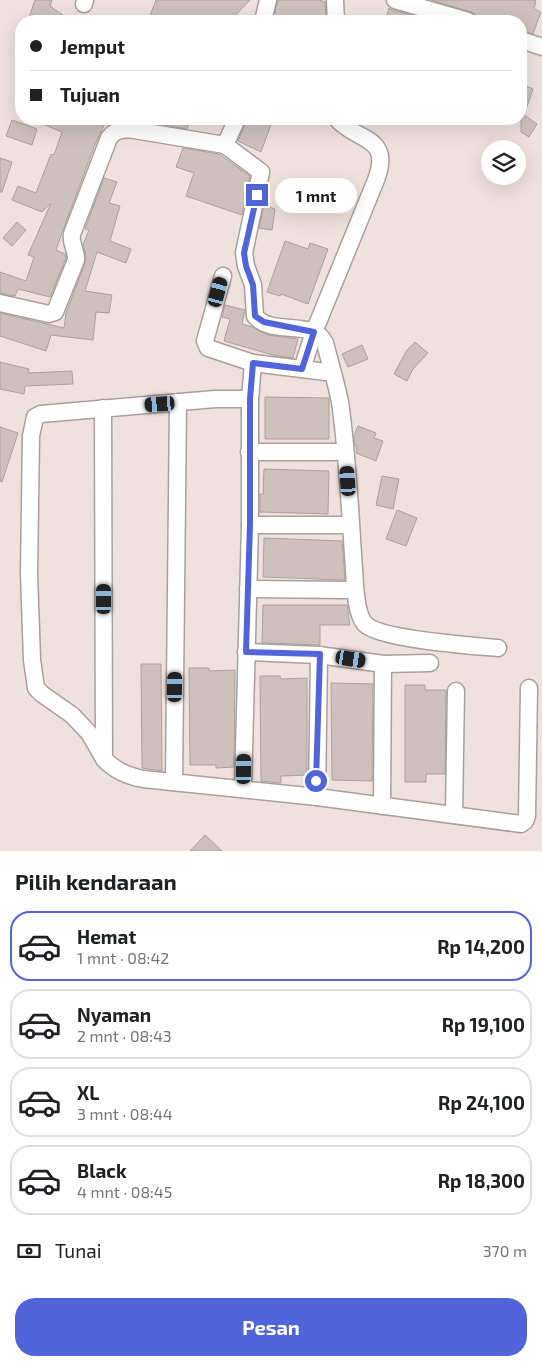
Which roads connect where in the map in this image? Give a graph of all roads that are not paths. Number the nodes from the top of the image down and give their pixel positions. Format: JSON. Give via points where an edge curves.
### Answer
{"nodes":[{"id":1,"x":268,"y":0,"type":"edge"},
{"id":2,"x":335,"y":0,"type":"edge"},
{"id":3,"x":395,"y":0,"type":"edge"},
{"id":4,"x":264,"y":15,"type":"edge"},
{"id":5,"x":336,"y":15,"type":"edge"},
{"id":6,"x":447,"y":15,"type":"edge"},
{"id":7,"x":527,"y":42,"type":"edge"},
{"id":8,"x":542,"y":47,"type":"edge"},
{"id":9,"x":234,"y":125,"type":"edge"},
{"id":10,"x":344,"y":125,"type":"edge"},
{"id":11,"x":225,"y":145,"type":"junction"},
{"id":12,"x":223,"y":276,"type":"dead end"},
{"id":13,"x":0,"y":303,"type":"edge"},
{"id":14,"x":314,"y":332,"type":"junction"},
{"id":15,"x":253,"y":363,"type":"junction"},
{"id":16,"x":302,"y":369,"type":"junction"},
{"id":17,"x":326,"y":372,"type":"dead end"},
{"id":18,"x":250,"y":399,"type":"junction"},
{"id":19,"x":178,"y":402,"type":"junction"},
{"id":20,"x":103,"y":408,"type":"junction"},
{"id":21,"x":250,"y":452,"type":"junction"},
{"id":22,"x":335,"y":452,"type":"dead end"},
{"id":23,"x":250,"y":524,"type":"junction"},
{"id":24,"x":344,"y":525,"type":"dead end"},
{"id":25,"x":248,"y":589,"type":"junction"},
{"id":26,"x":345,"y":590,"type":"dead end"},
{"id":27,"x":498,"y":648,"type":"dead end"},
{"id":28,"x":246,"y":652,"type":"junction"},
{"id":29,"x":320,"y":654,"type":"junction"},
{"id":30,"x":430,"y":663,"type":"dead end"},
{"id":31,"x":383,"y":664,"type":"junction"},
{"id":32,"x":528,"y":688,"type":"dead end"},
{"id":33,"x":456,"y":691,"type":"dead end"},
{"id":34,"x":104,"y":759,"type":"junction"},
{"id":35,"x":174,"y":782,"type":"junction"},
{"id":36,"x":243,"y":788,"type":"junction"},
{"id":37,"x":316,"y":797,"type":"junction"},
{"id":38,"x":382,"y":806,"type":"junction"},
{"id":39,"x":454,"y":814,"type":"junction"}],
"edges":[{"from":1,"to":4,"type":"street"},
{"from":2,"to":5,"type":"street"},
{"from":3,"to":6,"type":"street"},
{"from":7,"to":8,"type":"street"},
{"from":9,"to":11,"type":"street"},
{"from":10,"to":14,"type":"street","via":[[372,142],[380,155],[380,163]]},
{"from":11,"to":13,"type":"street","via":[[128,130],[112,134],[72,234],[76,260],[55,312],[49,314]]},
{"from":11,"to":14,"type":"street","via":[[261,172],[244,253],[253,285],[255,316],[264,322]]},
{"from":12,"to":15,"type":"street","via":[[205,344],[211,350]]},
{"from":14,"to":16,"type":"street"},
{"from":14,"to":27,"type":"street","via":[[325,343],[340,402],[355,588],[359,612],[365,624],[377,632]]},
{"from":15,"to":16,"type":"street"},
{"from":15,"to":18,"type":"street"},
{"from":16,"to":17,"type":"street"},
{"from":18,"to":19,"type":"street"},
{"from":18,"to":21,"type":"street"},
{"from":19,"to":20,"type":"street"},
{"from":19,"to":35,"type":"street"},
{"from":20,"to":34,"type":"street"},
{"from":20,"to":34,"type":"street","via":[[35,417],[31,436],[29,573],[36,688],[72,715],[89,733]]},
{"from":21,"to":22,"type":"street"},
{"from":21,"to":23,"type":"street"},
{"from":23,"to":24,"type":"street"},
{"from":23,"to":25,"type":"street"},
{"from":25,"to":26,"type":"street"},
{"from":25,"to":28,"type":"street"},
{"from":28,"to":29,"type":"street"},
{"from":28,"to":36,"type":"street"},
{"from":29,"to":31,"type":"street"},
{"from":29,"to":37,"type":"street"},
{"from":30,"to":31,"type":"street"},
{"from":31,"to":38,"type":"street"},
{"from":32,"to":39,"type":"street","via":[[525,821],[521,824]]},
{"from":33,"to":39,"type":"street"},
{"from":34,"to":35,"type":"street","via":[[133,777]]},
{"from":35,"to":36,"type":"street"},
{"from":36,"to":37,"type":"street"},
{"from":37,"to":38,"type":"street"},
{"from":38,"to":39,"type":"street"}]}
